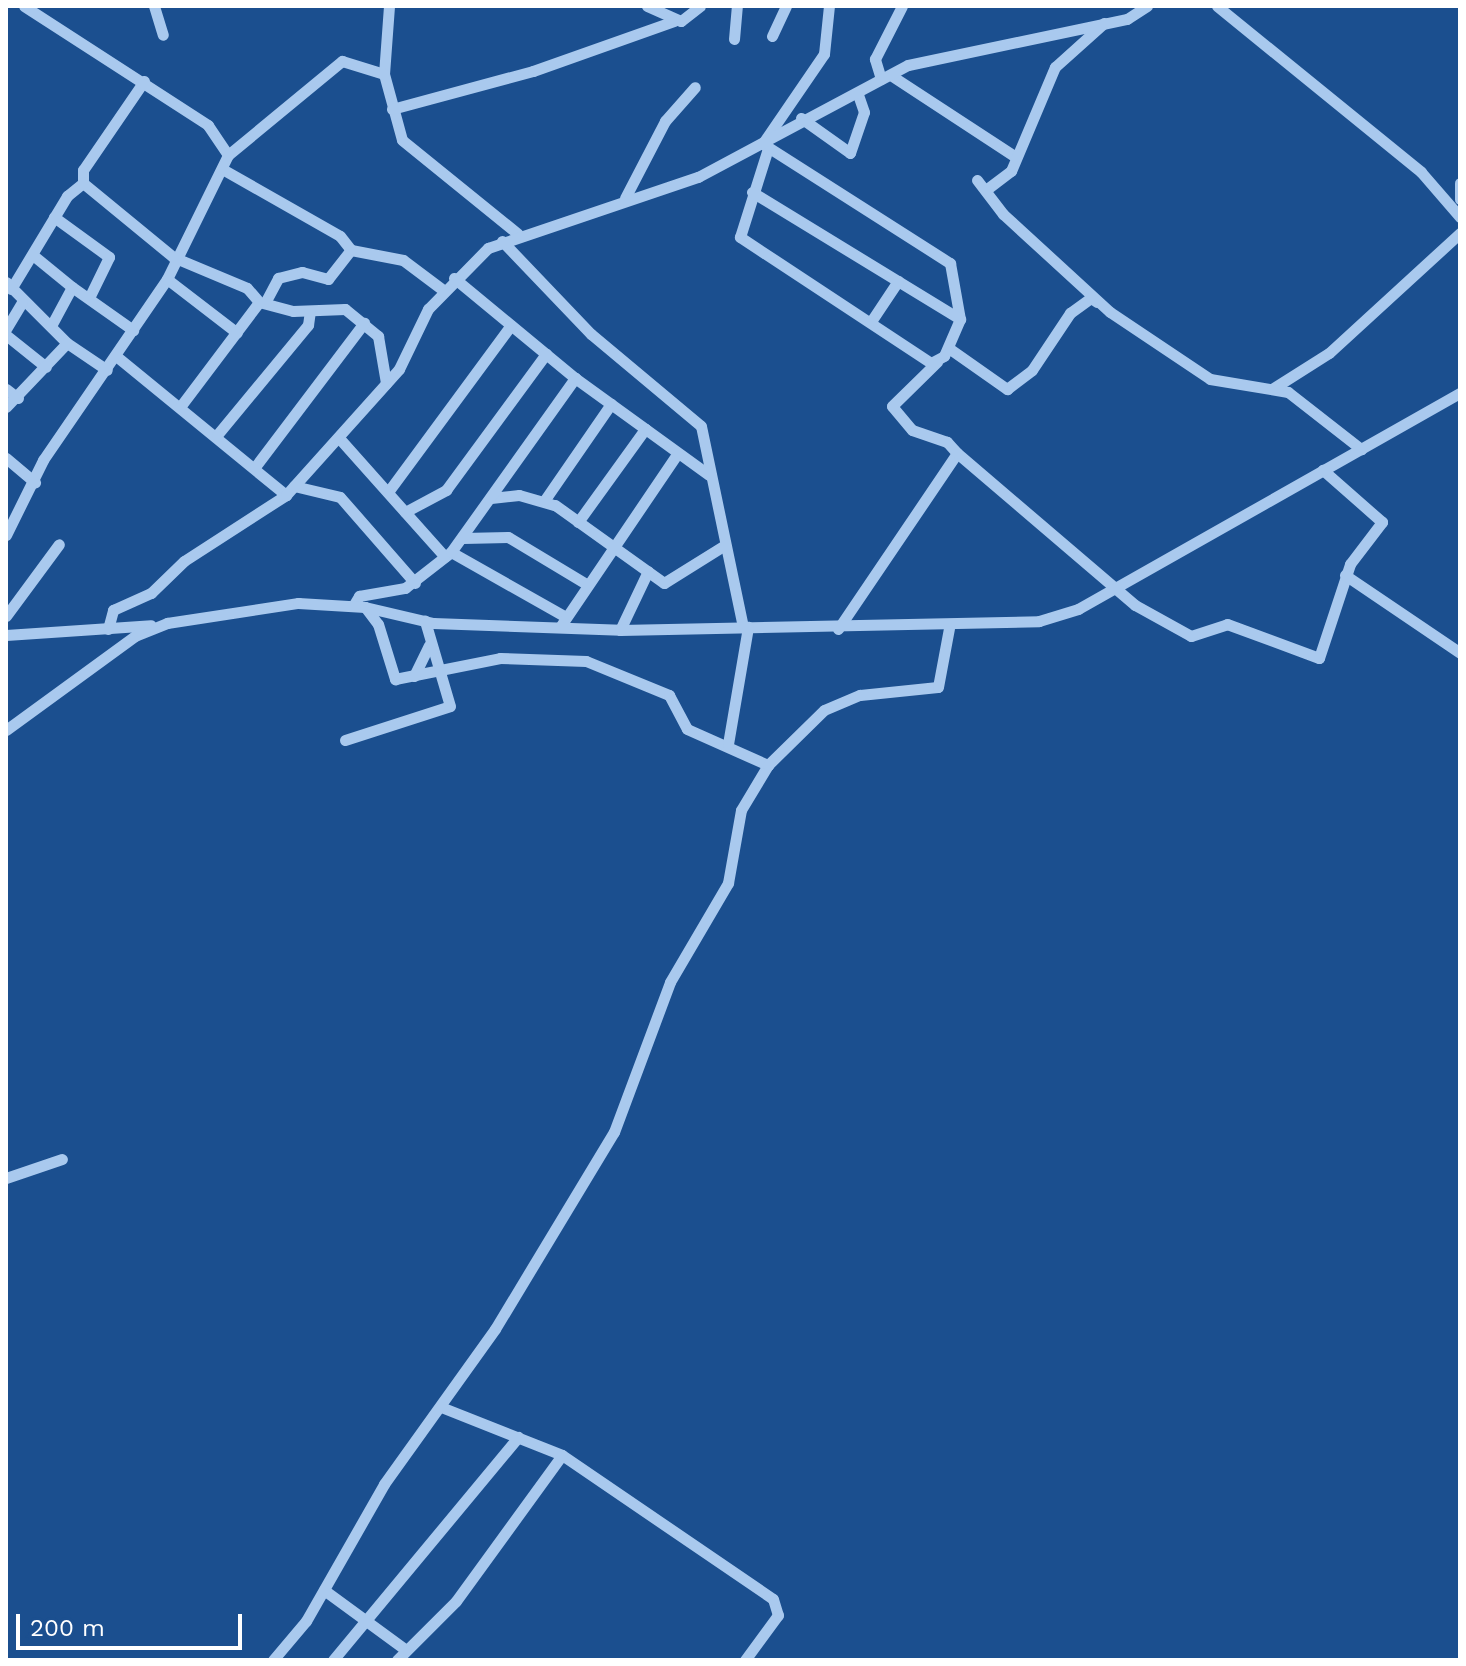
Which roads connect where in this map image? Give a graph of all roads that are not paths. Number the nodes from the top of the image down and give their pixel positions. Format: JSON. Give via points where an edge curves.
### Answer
{"nodes":[{"id":1,"x":24,"y":6,"type":"edge"},
{"id":2,"x":154,"y":6,"type":"edge"},
{"id":3,"x":389,"y":6,"type":"edge"},
{"id":4,"x":646,"y":6,"type":"edge"},
{"id":5,"x":700,"y":6,"type":"edge"},
{"id":6,"x":737,"y":6,"type":"edge"},
{"id":7,"x":786,"y":6,"type":"edge"},
{"id":8,"x":829,"y":6,"type":"edge"},
{"id":9,"x":902,"y":6,"type":"edge"},
{"id":10,"x":1147,"y":6,"type":"edge"},
{"id":11,"x":1217,"y":6,"type":"edge"},
{"id":12,"x":674,"y":21,"type":"junction"},
{"id":13,"x":1104,"y":23,"type":"junction"},
{"id":14,"x":655,"y":30,"type":"junction"},
{"id":15,"x":163,"y":35,"type":"dead end"},
{"id":16,"x":772,"y":36,"type":"dead end"},
{"id":17,"x":734,"y":39,"type":"dead end"},
{"id":18,"x":384,"y":74,"type":"junction"},
{"id":19,"x":886,"y":77,"type":"junction"},
{"id":20,"x":144,"y":81,"type":"junction"},
{"id":21,"x":695,"y":87,"type":"dead end"},
{"id":22,"x":858,"y":95,"type":"junction"},
{"id":23,"x":392,"y":109,"type":"junction"},
{"id":24,"x":801,"y":118,"type":"junction"},
{"id":25,"x":766,"y":146,"type":"junction"},
{"id":26,"x":228,"y":155,"type":"junction"},
{"id":27,"x":1016,"y":157,"type":"junction"},
{"id":28,"x":224,"y":170,"type":"junction"},
{"id":29,"x":977,"y":180,"type":"dead end"},
{"id":30,"x":83,"y":183,"type":"junction"},
{"id":31,"x":1460,"y":183,"type":"edge"},
{"id":32,"x":987,"y":189,"type":"junction"},
{"id":33,"x":752,"y":192,"type":"junction"},
{"id":34,"x":625,"y":198,"type":"junction"},
{"id":35,"x":1460,"y":199,"type":"edge"},
{"id":36,"x":54,"y":217,"type":"junction"},
{"id":37,"x":1460,"y":217,"type":"edge"},
{"id":38,"x":1460,"y":233,"type":"edge"},
{"id":39,"x":518,"y":234,"type":"junction"},
{"id":40,"x":502,"y":241,"type":"junction"},
{"id":41,"x":351,"y":250,"type":"junction"},
{"id":42,"x":34,"y":256,"type":"junction"},
{"id":43,"x":173,"y":257,"type":"junction"},
{"id":44,"x":454,"y":278,"type":"junction"},
{"id":45,"x":167,"y":279,"type":"junction"},
{"id":46,"x":898,"y":281,"type":"junction"},
{"id":47,"x":8,"y":286,"type":"edge"},
{"id":48,"x":72,"y":287,"type":"junction"},
{"id":49,"x":443,"y":290,"type":"junction"},
{"id":50,"x":90,"y":296,"type":"junction"},
{"id":51,"x":263,"y":300,"type":"junction"},
{"id":52,"x":22,"y":302,"type":"junction"},
{"id":53,"x":310,"y":311,"type":"junction"},
{"id":54,"x":1110,"y":312,"type":"junction"},
{"id":55,"x":960,"y":319,"type":"junction"},
{"id":56,"x":872,"y":320,"type":"junction"},
{"id":57,"x":364,"y":323,"type":"junction"},
{"id":58,"x":511,"y":325,"type":"junction"},
{"id":59,"x":51,"y":326,"type":"junction"},
{"id":60,"x":6,"y":329,"type":"edge"},
{"id":61,"x":133,"y":330,"type":"junction"},
{"id":62,"x":237,"y":333,"type":"junction"},
{"id":63,"x":6,"y":335,"type":"edge"},
{"id":64,"x":67,"y":343,"type":"junction"},
{"id":65,"x":947,"y":352,"type":"junction"},
{"id":66,"x":546,"y":354,"type":"junction"},
{"id":67,"x":116,"y":356,"type":"junction"},
{"id":68,"x":46,"y":367,"type":"junction"},
{"id":69,"x":107,"y":370,"type":"junction"},
{"id":70,"x":575,"y":378,"type":"junction"},
{"id":71,"x":386,"y":383,"type":"junction"},
{"id":72,"x":6,"y":389,"type":"edge"},
{"id":73,"x":1272,"y":389,"type":"junction"},
{"id":74,"x":1460,"y":393,"type":"edge"},
{"id":75,"x":18,"y":398,"type":"junction"},
{"id":76,"x":611,"y":404,"type":"junction"},
{"id":77,"x":6,"y":407,"type":"edge"},
{"id":78,"x":180,"y":407,"type":"junction"},
{"id":79,"x":645,"y":429,"type":"junction"},
{"id":80,"x":217,"y":435,"type":"junction"},
{"id":81,"x":339,"y":438,"type":"junction"},
{"id":82,"x":1361,"y":449,"type":"junction"},
{"id":83,"x":678,"y":453,"type":"junction"},
{"id":84,"x":957,"y":453,"type":"junction"},
{"id":85,"x":6,"y":458,"type":"edge"},
{"id":86,"x":255,"y":467,"type":"junction"},
{"id":87,"x":1323,"y":470,"type":"junction"},
{"id":88,"x":709,"y":475,"type":"junction"},
{"id":89,"x":35,"y":482,"type":"junction"},
{"id":90,"x":290,"y":490,"type":"junction"},
{"id":91,"x":388,"y":492,"type":"junction"},
{"id":92,"x":491,"y":498,"type":"junction"},
{"id":93,"x":544,"y":501,"type":"junction"},
{"id":94,"x":405,"y":512,"type":"junction"},
{"id":95,"x":578,"y":522,"type":"junction"},
{"id":96,"x":6,"y":535,"type":"edge"},
{"id":97,"x":463,"y":538,"type":"junction"},
{"id":98,"x":59,"y":544,"type":"dead end"},
{"id":99,"x":725,"y":545,"type":"junction"},
{"id":100,"x":613,"y":547,"type":"junction"},
{"id":101,"x":448,"y":555,"type":"junction"},
{"id":102,"x":648,"y":571,"type":"junction"},
{"id":103,"x":1345,"y":575,"type":"junction"},
{"id":104,"x":415,"y":583,"type":"junction"},
{"id":105,"x":588,"y":585,"type":"junction"},
{"id":106,"x":1116,"y":587,"type":"junction"},
{"id":107,"x":359,"y":606,"type":"junction"},
{"id":108,"x":6,"y":616,"type":"edge"},
{"id":109,"x":425,"y":621,"type":"junction"},
{"id":110,"x":563,"y":622,"type":"junction"},
{"id":111,"x":167,"y":623,"type":"junction"},
{"id":112,"x":746,"y":627,"type":"junction"},
{"id":113,"x":949,"y":628,"type":"junction"},
{"id":114,"x":108,"y":629,"type":"junction"},
{"id":115,"x":838,"y":629,"type":"junction"},
{"id":116,"x":620,"y":630,"type":"junction"},
{"id":117,"x":6,"y":635,"type":"edge"},
{"id":118,"x":429,"y":645,"type":"junction"},
{"id":119,"x":1460,"y":653,"type":"edge"},
{"id":120,"x":441,"y":671,"type":"junction"},
{"id":121,"x":414,"y":676,"type":"junction"},
{"id":122,"x":6,"y":730,"type":"edge"},
{"id":123,"x":345,"y":740,"type":"dead end"},
{"id":124,"x":728,"y":744,"type":"junction"},
{"id":125,"x":768,"y":765,"type":"junction"},
{"id":126,"x":62,"y":1159,"type":"dead end"},
{"id":127,"x":6,"y":1178,"type":"edge"},
{"id":128,"x":441,"y":1407,"type":"junction"},
{"id":129,"x":518,"y":1437,"type":"junction"},
{"id":130,"x":562,"y":1455,"type":"junction"},
{"id":131,"x":324,"y":1590,"type":"junction"},
{"id":132,"x":369,"y":1623,"type":"junction"},
{"id":133,"x":406,"y":1650,"type":"junction"},
{"id":134,"x":273,"y":1660,"type":"edge"},
{"id":135,"x":333,"y":1660,"type":"edge"},
{"id":136,"x":397,"y":1660,"type":"edge"},
{"id":137,"x":745,"y":1660,"type":"edge"}],
"edges":[{"from":1,"to":20,"type":"street"},
{"from":2,"to":15,"type":"street"},
{"from":3,"to":18,"type":"street"},
{"from":4,"to":12,"type":"street"},
{"from":4,"to":14,"type":"street"},
{"from":5,"to":12,"type":"street"},
{"from":6,"to":17,"type":"street"},
{"from":7,"to":16,"type":"street"},
{"from":8,"to":25,"type":"street","via":[[824,54]]},
{"from":9,"to":19,"type":"street","via":[[875,59]]},
{"from":10,"to":13,"type":"street"},
{"from":11,"to":37,"type":"street","via":[[1421,172]]},
{"from":12,"to":14,"type":"street"},
{"from":13,"to":19,"type":"street","via":[[954,53]]},
{"from":13,"to":27,"type":"street","via":[[1055,67]]},
{"from":14,"to":23,"type":"street"},
{"from":18,"to":23,"type":"street"},
{"from":18,"to":26,"type":"street","via":[[342,61]]},
{"from":19,"to":22,"type":"street"},
{"from":19,"to":27,"type":"street"},
{"from":20,"to":26,"type":"street","via":[[218,132]]},
{"from":20,"to":30,"type":"street","via":[[83,170]]},
{"from":21,"to":34,"type":"street","via":[[665,121]]},
{"from":22,"to":24,"type":"street"},
{"from":22,"to":24,"type":"street","via":[[864,112],[850,153]]},
{"from":23,"to":39,"type":"street","via":[[402,140]]},
{"from":24,"to":25,"type":"street"},
{"from":25,"to":33,"type":"street"},
{"from":25,"to":34,"type":"street","via":[[698,177]]},
{"from":25,"to":55,"type":"street","via":[[950,263]]},
{"from":26,"to":28,"type":"street"},
{"from":27,"to":32,"type":"street","via":[[1011,171]]},
{"from":28,"to":41,"type":"street","via":[[340,236]]},
{"from":28,"to":43,"type":"street"},
{"from":29,"to":32,"type":"street"},
{"from":30,"to":36,"type":"street"},
{"from":30,"to":43,"type":"street"},
{"from":31,"to":35,"type":"street"},
{"from":32,"to":54,"type":"street","via":[[1003,214]]},
{"from":33,"to":46,"type":"street"},
{"from":33,"to":56,"type":"street","via":[[740,237]]},
{"from":34,"to":39,"type":"street"},
{"from":36,"to":42,"type":"street"},
{"from":36,"to":50,"type":"street","via":[[109,257]]},
{"from":38,"to":73,"type":"street","via":[[1329,353]]},
{"from":39,"to":40,"type":"street"},
{"from":40,"to":44,"type":"street"},
{"from":40,"to":88,"type":"street","via":[[591,334],[701,426]]},
{"from":41,"to":49,"type":"street","via":[[403,260]]},
{"from":41,"to":51,"type":"street","via":[[328,279],[302,272],[278,278]]},
{"from":42,"to":47,"type":"street"},
{"from":42,"to":48,"type":"street"},
{"from":43,"to":45,"type":"street"},
{"from":43,"to":51,"type":"street"},
{"from":44,"to":49,"type":"street"},
{"from":44,"to":58,"type":"street"},
{"from":45,"to":61,"type":"street"},
{"from":45,"to":62,"type":"street"},
{"from":46,"to":55,"type":"street"},
{"from":46,"to":56,"type":"street"},
{"from":47,"to":52,"type":"street"},
{"from":48,"to":50,"type":"street"},
{"from":48,"to":59,"type":"street"},
{"from":49,"to":71,"type":"street"},
{"from":50,"to":61,"type":"street"},
{"from":51,"to":53,"type":"street"},
{"from":51,"to":62,"type":"street"},
{"from":52,"to":59,"type":"street"},
{"from":52,"to":60,"type":"street"},
{"from":53,"to":57,"type":"street","via":[[337,307]]},
{"from":53,"to":80,"type":"street","via":[[308,325]]},
{"from":54,"to":65,"type":"street","via":[[1085,300],[1032,370],[1007,389]]},
{"from":54,"to":73,"type":"street","via":[[1210,379]]},
{"from":55,"to":65,"type":"street"},
{"from":56,"to":65,"type":"street","via":[[931,363]]},
{"from":57,"to":71,"type":"street","via":[[382,344]]},
{"from":57,"to":86,"type":"street"},
{"from":58,"to":66,"type":"street"},
{"from":58,"to":91,"type":"street"},
{"from":59,"to":64,"type":"street"},
{"from":61,"to":67,"type":"street"},
{"from":62,"to":78,"type":"street"},
{"from":63,"to":68,"type":"street"},
{"from":64,"to":68,"type":"street"},
{"from":64,"to":69,"type":"street"},
{"from":65,"to":84,"type":"street","via":[[892,406],[912,430],[947,442]]},
{"from":66,"to":70,"type":"street"},
{"from":66,"to":94,"type":"street","via":[[446,490]]},
{"from":67,"to":69,"type":"street"},
{"from":67,"to":78,"type":"street"},
{"from":68,"to":75,"type":"street"},
{"from":69,"to":89,"type":"street"},
{"from":70,"to":76,"type":"street"},
{"from":70,"to":92,"type":"street"},
{"from":71,"to":81,"type":"street"},
{"from":72,"to":75,"type":"street"},
{"from":73,"to":82,"type":"street","via":[[1319,411]]},
{"from":74,"to":82,"type":"street"},
{"from":75,"to":77,"type":"street"},
{"from":76,"to":79,"type":"street"},
{"from":76,"to":93,"type":"street"},
{"from":78,"to":80,"type":"street"},
{"from":79,"to":83,"type":"street"},
{"from":79,"to":95,"type":"street"},
{"from":80,"to":86,"type":"street"},
{"from":81,"to":90,"type":"street"},
{"from":81,"to":91,"type":"street"},
{"from":82,"to":87,"type":"street"},
{"from":83,"to":88,"type":"street"},
{"from":83,"to":100,"type":"street"},
{"from":84,"to":106,"type":"street"},
{"from":84,"to":115,"type":"street"},
{"from":85,"to":89,"type":"street"},
{"from":86,"to":90,"type":"street"},
{"from":87,"to":103,"type":"street","via":[[1382,522]]},
{"from":87,"to":106,"type":"street"},
{"from":88,"to":99,"type":"street"},
{"from":89,"to":96,"type":"street"},
{"from":90,"to":104,"type":"street","via":[[340,497]]},
{"from":90,"to":114,"type":"street","via":[[184,561],[151,593],[113,610]]},
{"from":91,"to":94,"type":"street"},
{"from":92,"to":93,"type":"street"},
{"from":92,"to":97,"type":"street"},
{"from":93,"to":95,"type":"street"},
{"from":94,"to":101,"type":"street"},
{"from":95,"to":100,"type":"street"},
{"from":97,"to":101,"type":"street"},
{"from":97,"to":105,"type":"street","via":[[508,537]]},
{"from":98,"to":108,"type":"street"},
{"from":99,"to":102,"type":"street","via":[[671,583]]},
{"from":99,"to":112,"type":"street"},
{"from":100,"to":102,"type":"street"},
{"from":100,"to":105,"type":"street"},
{"from":101,"to":104,"type":"street"},
{"from":101,"to":110,"type":"street"},
{"from":102,"to":116,"type":"street"},
{"from":103,"to":106,"type":"street","via":[[1319,658],[1227,624],[1191,636]]},
{"from":103,"to":119,"type":"street"},
{"from":104,"to":107,"type":"street","via":[[359,596]]},
{"from":105,"to":110,"type":"street"},
{"from":106,"to":113,"type":"street","via":[[1039,621]]},
{"from":107,"to":109,"type":"street"},
{"from":107,"to":111,"type":"street","via":[[298,603]]},
{"from":107,"to":121,"type":"street","via":[[378,624],[394,679]]},
{"from":109,"to":110,"type":"street"},
{"from":109,"to":118,"type":"street"},
{"from":110,"to":116,"type":"street"},
{"from":111,"to":114,"type":"street"},
{"from":111,"to":122,"type":"street","via":[[135,636]]},
{"from":112,"to":115,"type":"street"},
{"from":112,"to":116,"type":"street"},
{"from":112,"to":124,"type":"street"},
{"from":113,"to":115,"type":"street"},
{"from":113,"to":125,"type":"street","via":[[938,687],[853,697],[816,715]]},
{"from":114,"to":117,"type":"street"},
{"from":118,"to":120,"type":"street"},
{"from":118,"to":121,"type":"street"},
{"from":120,"to":121,"type":"street"},
{"from":120,"to":123,"type":"street","via":[[448,708]]},
{"from":120,"to":124,"type":"street","via":[[500,658],[586,661],[669,695],[687,729]]},
{"from":124,"to":125,"type":"street"},
{"from":125,"to":128,"type":"street","via":[[741,810],[728,883],[670,982],[614,1132]]},
{"from":126,"to":127,"type":"street"},
{"from":128,"to":129,"type":"street"},
{"from":128,"to":131,"type":"street","via":[[384,1484]]},
{"from":129,"to":130,"type":"street"},
{"from":129,"to":132,"type":"street"},
{"from":130,"to":133,"type":"street","via":[[456,1601]]},
{"from":130,"to":137,"type":"street","via":[[773,1599],[778,1615]]},
{"from":131,"to":132,"type":"street"},
{"from":131,"to":134,"type":"street"},
{"from":132,"to":133,"type":"street"},
{"from":132,"to":135,"type":"street"},
{"from":133,"to":136,"type":"street"}]}
